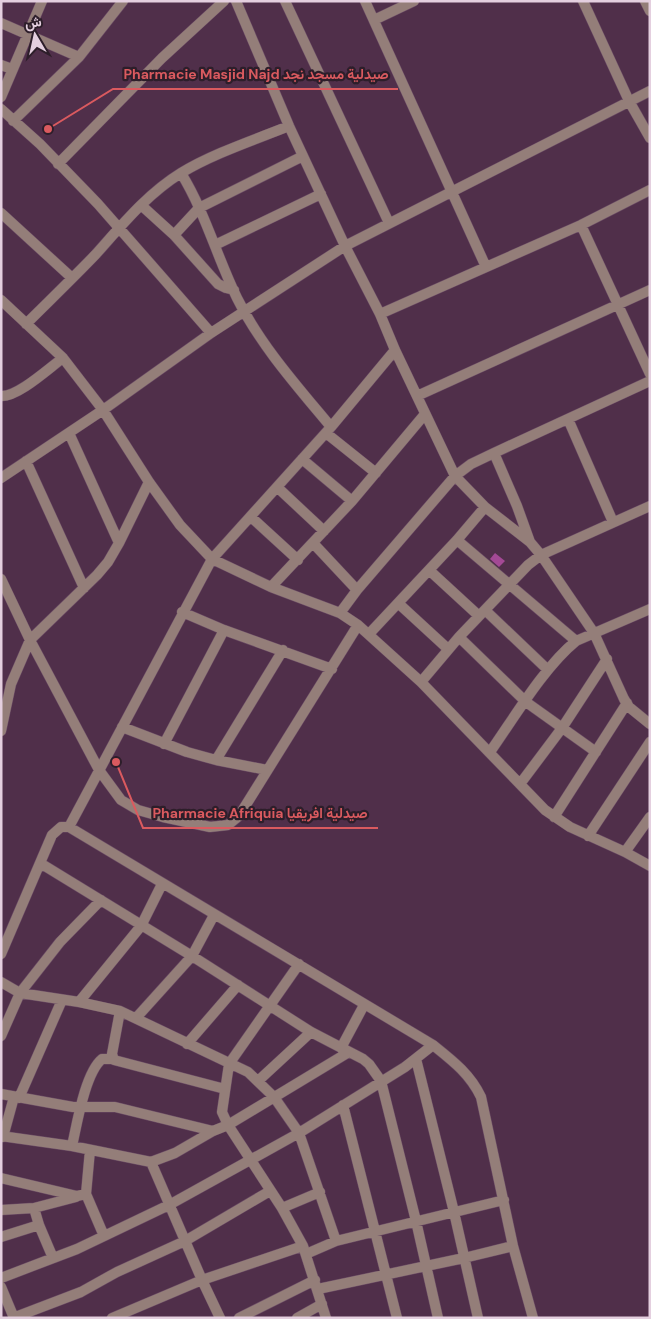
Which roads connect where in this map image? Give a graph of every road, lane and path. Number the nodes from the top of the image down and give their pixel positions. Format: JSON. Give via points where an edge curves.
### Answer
{"nodes":[{"id":1,"x":42,"y":1,"type":"edge"},
{"id":2,"x":123,"y":1,"type":"edge"},
{"id":3,"x":224,"y":1,"type":"edge"},
{"id":4,"x":236,"y":1,"type":"edge"},
{"id":5,"x":285,"y":1,"type":"edge"},
{"id":6,"x":365,"y":1,"type":"edge"},
{"id":7,"x":414,"y":1,"type":"edge"},
{"id":8,"x":583,"y":1,"type":"edge"},
{"id":9,"x":645,"y":1,"type":"edge"},
{"id":10,"x":650,"y":11,"type":"edge"},
{"id":11,"x":374,"y":20,"type":"junction"},
{"id":12,"x":1,"y":23,"type":"edge"},
{"id":13,"x":28,"y":34,"type":"junction"},
{"id":14,"x":78,"y":57,"type":"junction"},
{"id":15,"x":1,"y":65,"type":"edge"},
{"id":16,"x":12,"y":70,"type":"junction"},
{"id":17,"x":650,"y":91,"type":"edge"},
{"id":18,"x":1,"y":97,"type":"edge"},
{"id":19,"x":629,"y":101,"type":"junction"},
{"id":20,"x":1,"y":110,"type":"edge"},
{"id":21,"x":13,"y":121,"type":"junction"},
{"id":22,"x":288,"y":126,"type":"junction"},
{"id":23,"x":650,"y":138,"type":"edge"},
{"id":24,"x":303,"y":156,"type":"junction"},
{"id":25,"x":58,"y":164,"type":"junction"},
{"id":26,"x":181,"y":173,"type":"junction"},
{"id":27,"x":650,"y":190,"type":"edge"},
{"id":28,"x":452,"y":191,"type":"junction"},
{"id":29,"x":321,"y":194,"type":"junction"},
{"id":30,"x":141,"y":205,"type":"junction"},
{"id":31,"x":199,"y":208,"type":"junction"},
{"id":32,"x":1,"y":213,"type":"edge"},
{"id":33,"x":389,"y":223,"type":"junction"},
{"id":34,"x":581,"y":225,"type":"junction"},
{"id":35,"x":118,"y":229,"type":"junction"},
{"id":36,"x":174,"y":235,"type":"junction"},
{"id":37,"x":215,"y":245,"type":"junction"},
{"id":38,"x":345,"y":246,"type":"junction"},
{"id":39,"x":486,"y":267,"type":"junction"},
{"id":40,"x":72,"y":278,"type":"junction"},
{"id":41,"x":234,"y":290,"type":"junction"},
{"id":42,"x":650,"y":290,"type":"edge"},
{"id":43,"x":1,"y":300,"type":"edge"},
{"id":44,"x":618,"y":304,"type":"junction"},
{"id":45,"x":245,"y":312,"type":"junction"},
{"id":46,"x":380,"y":314,"type":"junction"},
{"id":47,"x":26,"y":324,"type":"junction"},
{"id":48,"x":211,"y":334,"type":"junction"},
{"id":49,"x":395,"y":350,"type":"junction"},
{"id":50,"x":63,"y":358,"type":"junction"},
{"id":51,"x":650,"y":374,"type":"edge"},
{"id":52,"x":650,"y":381,"type":"edge"},
{"id":53,"x":1,"y":396,"type":"edge"},
{"id":54,"x":416,"y":396,"type":"junction"},
{"id":55,"x":104,"y":410,"type":"junction"},
{"id":56,"x":424,"y":414,"type":"junction"},
{"id":57,"x":568,"y":419,"type":"junction"},
{"id":58,"x":329,"y":430,"type":"junction"},
{"id":59,"x":69,"y":432,"type":"junction"},
{"id":60,"x":494,"y":453,"type":"junction"},
{"id":61,"x":302,"y":459,"type":"junction"},
{"id":62,"x":26,"y":461,"type":"junction"},
{"id":63,"x":376,"y":473,"type":"junction"},
{"id":64,"x":455,"y":476,"type":"junction"},
{"id":65,"x":1,"y":478,"type":"edge"},
{"id":66,"x":149,"y":482,"type":"junction"},
{"id":67,"x":276,"y":487,"type":"junction"},
{"id":68,"x":352,"y":501,"type":"junction"},
{"id":69,"x":650,"y":506,"type":"edge"},
{"id":70,"x":485,"y":507,"type":"junction"},
{"id":71,"x":251,"y":517,"type":"junction"},
{"id":72,"x":613,"y":522,"type":"junction"},
{"id":73,"x":324,"y":531,"type":"junction"},
{"id":74,"x":457,"y":540,"type":"junction"},
{"id":75,"x":530,"y":542,"type":"junction"},
{"id":76,"x":119,"y":543,"type":"junction"},
{"id":77,"x":313,"y":543,"type":"junction"},
{"id":78,"x":541,"y":555,"type":"junction"},
{"id":79,"x":212,"y":559,"type":"junction"},
{"id":80,"x":298,"y":560,"type":"junction"},
{"id":81,"x":429,"y":570,"type":"junction"},
{"id":82,"x":1,"y":579,"type":"edge"},
{"id":83,"x":508,"y":585,"type":"junction"},
{"id":84,"x":271,"y":587,"type":"junction"},
{"id":85,"x":84,"y":588,"type":"junction"},
{"id":86,"x":358,"y":590,"type":"junction"},
{"id":87,"x":398,"y":603,"type":"junction"},
{"id":88,"x":650,"y":608,"type":"edge"},
{"id":89,"x":182,"y":612,"type":"junction"},
{"id":90,"x":340,"y":613,"type":"junction"},
{"id":91,"x":482,"y":613,"type":"junction"},
{"id":92,"x":358,"y":625,"type":"junction"},
{"id":93,"x":224,"y":630,"type":"junction"},
{"id":94,"x":594,"y":633,"type":"junction"},
{"id":95,"x":369,"y":634,"type":"junction"},
{"id":96,"x":459,"y":637,"type":"junction"},
{"id":97,"x":30,"y":640,"type":"junction"},
{"id":98,"x":576,"y":642,"type":"junction"},
{"id":99,"x":448,"y":649,"type":"junction"},
{"id":100,"x":283,"y":650,"type":"junction"},
{"id":101,"x":607,"y":660,"type":"junction"},
{"id":102,"x":332,"y":669,"type":"junction"},
{"id":103,"x":548,"y":670,"type":"junction"},
{"id":104,"x":421,"y":682,"type":"junction"},
{"id":105,"x":526,"y":702,"type":"junction"},
{"id":106,"x":627,"y":703,"type":"junction"},
{"id":107,"x":650,"y":724,"type":"edge"},
{"id":108,"x":122,"y":727,"type":"junction"},
{"id":109,"x":562,"y":728,"type":"junction"},
{"id":110,"x":1,"y":731,"type":"edge"},
{"id":111,"x":650,"y":742,"type":"edge"},
{"id":112,"x":164,"y":744,"type":"junction"},
{"id":113,"x":490,"y":752,"type":"junction"},
{"id":114,"x":596,"y":752,"type":"junction"},
{"id":115,"x":216,"y":760,"type":"junction"},
{"id":116,"x":99,"y":770,"type":"junction"},
{"id":117,"x":267,"y":770,"type":"junction"},
{"id":118,"x":520,"y":784,"type":"junction"},
{"id":119,"x":554,"y":817,"type":"junction"},
{"id":120,"x":650,"y":817,"type":"edge"},
{"id":121,"x":69,"y":827,"type":"junction"},
{"id":122,"x":588,"y":836,"type":"junction"},
{"id":123,"x":625,"y":852,"type":"junction"},
{"id":124,"x":40,"y":863,"type":"junction"},
{"id":125,"x":650,"y":866,"type":"edge"},
{"id":126,"x":162,"y":884,"type":"junction"},
{"id":127,"x":101,"y":900,"type":"junction"},
{"id":128,"x":214,"y":915,"type":"junction"},
{"id":129,"x":141,"y":926,"type":"junction"},
{"id":130,"x":1,"y":954,"type":"edge"},
{"id":131,"x":192,"y":956,"type":"junction"},
{"id":132,"x":298,"y":964,"type":"junction"},
{"id":133,"x":1,"y":982,"type":"edge"},
{"id":134,"x":238,"y":985,"type":"junction"},
{"id":135,"x":20,"y":993,"type":"junction"},
{"id":136,"x":62,"y":1000,"type":"junction"},
{"id":137,"x":79,"y":1002,"type":"junction"},
{"id":138,"x":364,"y":1005,"type":"junction"},
{"id":139,"x":271,"y":1006,"type":"junction"},
{"id":140,"x":120,"y":1011,"type":"junction"},
{"id":141,"x":136,"y":1018,"type":"junction"},
{"id":142,"x":311,"y":1032,"type":"junction"},
{"id":143,"x":1,"y":1036,"type":"edge"},
{"id":144,"x":187,"y":1044,"type":"junction"},
{"id":145,"x":433,"y":1045,"type":"junction"},
{"id":146,"x":345,"y":1050,"type":"junction"},
{"id":147,"x":113,"y":1059,"type":"junction"},
{"id":148,"x":416,"y":1059,"type":"junction"},
{"id":149,"x":229,"y":1064,"type":"junction"},
{"id":150,"x":258,"y":1081,"type":"junction"},
{"id":151,"x":381,"y":1081,"type":"junction"},
{"id":152,"x":226,"y":1089,"type":"junction"},
{"id":153,"x":1,"y":1094,"type":"edge"},
{"id":154,"x":274,"y":1097,"type":"junction"},
{"id":155,"x":16,"y":1098,"type":"junction"},
{"id":156,"x":343,"y":1105,"type":"junction"},
{"id":157,"x":81,"y":1108,"type":"junction"},
{"id":158,"x":228,"y":1125,"type":"junction"},
{"id":159,"x":213,"y":1130,"type":"junction"},
{"id":160,"x":299,"y":1133,"type":"junction"},
{"id":161,"x":2,"y":1136,"type":"edge"},
{"id":162,"x":72,"y":1146,"type":"junction"},
{"id":163,"x":90,"y":1150,"type":"junction"},
{"id":164,"x":251,"y":1160,"type":"junction"},
{"id":165,"x":151,"y":1162,"type":"junction"},
{"id":166,"x":1,"y":1178,"type":"edge"},
{"id":167,"x":270,"y":1191,"type":"junction"},
{"id":168,"x":320,"y":1192,"type":"junction"},
{"id":169,"x":81,"y":1195,"type":"junction"},
{"id":170,"x":504,"y":1200,"type":"junction"},
{"id":171,"x":169,"y":1205,"type":"junction"},
{"id":172,"x":34,"y":1208,"type":"junction"},
{"id":173,"x":282,"y":1208,"type":"junction"},
{"id":174,"x":1,"y":1210,"type":"edge"},
{"id":175,"x":454,"y":1212,"type":"junction"},
{"id":176,"x":416,"y":1222,"type":"junction"},
{"id":177,"x":39,"y":1225,"type":"junction"},
{"id":178,"x":376,"y":1230,"type":"junction"},
{"id":179,"x":104,"y":1236,"type":"junction"},
{"id":180,"x":1,"y":1237,"type":"edge"},
{"id":181,"x":336,"y":1241,"type":"junction"},
{"id":182,"x":185,"y":1242,"type":"junction"},
{"id":183,"x":514,"y":1246,"type":"junction"},
{"id":184,"x":304,"y":1250,"type":"junction"},
{"id":185,"x":53,"y":1258,"type":"junction"},
{"id":186,"x":464,"y":1258,"type":"junction"},
{"id":187,"x":426,"y":1265,"type":"junction"},
{"id":188,"x":388,"y":1275,"type":"junction"},
{"id":189,"x":1,"y":1278,"type":"edge"},
{"id":190,"x":202,"y":1280,"type":"junction"},
{"id":191,"x":317,"y":1285,"type":"junction"},
{"id":192,"x":1,"y":1287,"type":"edge"},
{"id":193,"x":322,"y":1304,"type":"junction"},
{"id":194,"x":14,"y":1318,"type":"edge"},
{"id":195,"x":112,"y":1318,"type":"edge"},
{"id":196,"x":220,"y":1318,"type":"edge"},
{"id":197,"x":239,"y":1318,"type":"edge"},
{"id":198,"x":296,"y":1318,"type":"edge"},
{"id":199,"x":326,"y":1318,"type":"edge"},
{"id":200,"x":397,"y":1318,"type":"edge"},
{"id":201,"x":438,"y":1318,"type":"edge"},
{"id":202,"x":478,"y":1318,"type":"edge"},
{"id":203,"x":533,"y":1318,"type":"edge"}],
"edges":[{"from":1,"to":13,"type":"street"},
{"from":2,"to":14,"type":"street"},
{"from":3,"to":25,"type":"street"},
{"from":4,"to":22,"type":"street"},
{"from":5,"to":33,"type":"street"},
{"from":6,"to":11,"type":"street"},
{"from":7,"to":11,"type":"street"},
{"from":8,"to":19,"type":"street"},
{"from":9,"to":10,"type":"street"},
{"from":11,"to":28,"type":"street"},
{"from":12,"to":13,"type":"street"},
{"from":13,"to":14,"type":"street"},
{"from":13,"to":16,"type":"street"},
{"from":14,"to":21,"type":"street"},
{"from":15,"to":16,"type":"street"},
{"from":16,"to":18,"type":"street"},
{"from":17,"to":19,"type":"street"},
{"from":19,"to":23,"type":"street"},
{"from":19,"to":28,"type":"street"},
{"from":20,"to":21,"type":"street"},
{"from":21,"to":25,"type":"street"},
{"from":22,"to":24,"type":"street"},
{"from":22,"to":26,"type":"street"},
{"from":24,"to":29,"type":"street"},
{"from":24,"to":31,"type":"street"},
{"from":25,"to":35,"type":"street"},
{"from":26,"to":30,"type":"street"},
{"from":26,"to":31,"type":"street"},
{"from":27,"to":34,"type":"street"},
{"from":28,"to":33,"type":"street"},
{"from":28,"to":39,"type":"street"},
{"from":29,"to":37,"type":"street"},
{"from":29,"to":38,"type":"street"},
{"from":30,"to":35,"type":"street"},
{"from":30,"to":36,"type":"street"},
{"from":31,"to":36,"type":"street"},
{"from":31,"to":37,"type":"street"},
{"from":32,"to":40,"type":"street"},
{"from":33,"to":38,"type":"street"},
{"from":34,"to":39,"type":"street"},
{"from":34,"to":44,"type":"street"},
{"from":35,"to":40,"type":"street"},
{"from":35,"to":48,"type":"street"},
{"from":36,"to":41,"type":"street","via":[[218,284]]},
{"from":37,"to":41,"type":"street"},
{"from":38,"to":45,"type":"street"},
{"from":38,"to":46,"type":"street"},
{"from":39,"to":46,"type":"street"},
{"from":40,"to":47,"type":"street"},
{"from":41,"to":45,"type":"street"},
{"from":42,"to":44,"type":"street"},
{"from":43,"to":47,"type":"street"},
{"from":44,"to":51,"type":"street"},
{"from":44,"to":54,"type":"street"},
{"from":45,"to":48,"type":"street"},
{"from":45,"to":58,"type":"street","via":[[284,372]]},
{"from":46,"to":49,"type":"street"},
{"from":47,"to":50,"type":"street"},
{"from":48,"to":55,"type":"street"},
{"from":49,"to":54,"type":"street"},
{"from":49,"to":58,"type":"street"},
{"from":50,"to":53,"type":"street","via":[[18,392]]},
{"from":50,"to":55,"type":"street"},
{"from":52,"to":57,"type":"street"},
{"from":54,"to":56,"type":"street"},
{"from":55,"to":59,"type":"street"},
{"from":55,"to":66,"type":"street"},
{"from":56,"to":63,"type":"street"},
{"from":56,"to":64,"type":"street"},
{"from":57,"to":60,"type":"street"},
{"from":57,"to":72,"type":"street"},
{"from":58,"to":61,"type":"street"},
{"from":58,"to":63,"type":"street"},
{"from":59,"to":62,"type":"street"},
{"from":59,"to":76,"type":"street"},
{"from":60,"to":64,"type":"street"},
{"from":60,"to":75,"type":"street"},
{"from":61,"to":67,"type":"street"},
{"from":61,"to":68,"type":"street"},
{"from":62,"to":65,"type":"street"},
{"from":62,"to":85,"type":"street"},
{"from":63,"to":68,"type":"street"},
{"from":64,"to":70,"type":"street"},
{"from":64,"to":86,"type":"street"},
{"from":66,"to":76,"type":"street"},
{"from":66,"to":79,"type":"street","via":[[180,525]]},
{"from":67,"to":71,"type":"street"},
{"from":67,"to":73,"type":"street"},
{"from":68,"to":73,"type":"street"},
{"from":69,"to":72,"type":"street"},
{"from":70,"to":74,"type":"street"},
{"from":70,"to":75,"type":"street"},
{"from":71,"to":79,"type":"street"},
{"from":71,"to":80,"type":"street"},
{"from":72,"to":78,"type":"street"},
{"from":73,"to":77,"type":"street"},
{"from":74,"to":81,"type":"street"},
{"from":74,"to":83,"type":"street"},
{"from":75,"to":78,"type":"street"},
{"from":76,"to":85,"type":"street","via":[[97,576]]},
{"from":77,"to":80,"type":"street"},
{"from":77,"to":86,"type":"street"},
{"from":78,"to":83,"type":"street"},
{"from":78,"to":94,"type":"street"},
{"from":79,"to":84,"type":"street"},
{"from":79,"to":89,"type":"street"},
{"from":80,"to":84,"type":"street"},
{"from":81,"to":87,"type":"street"},
{"from":81,"to":91,"type":"street"},
{"from":82,"to":97,"type":"street"},
{"from":83,"to":91,"type":"street"},
{"from":83,"to":98,"type":"street"},
{"from":84,"to":90,"type":"street"},
{"from":85,"to":97,"type":"street"},
{"from":86,"to":90,"type":"street"},
{"from":87,"to":95,"type":"street"},
{"from":87,"to":99,"type":"street"},
{"from":88,"to":94,"type":"street"},
{"from":89,"to":93,"type":"street"},
{"from":89,"to":108,"type":"street"},
{"from":90,"to":92,"type":"street"},
{"from":91,"to":96,"type":"street"},
{"from":91,"to":103,"type":"street"},
{"from":92,"to":95,"type":"street"},
{"from":92,"to":102,"type":"street"},
{"from":93,"to":100,"type":"street"},
{"from":93,"to":112,"type":"street"},
{"from":94,"to":98,"type":"street"},
{"from":94,"to":101,"type":"street"},
{"from":95,"to":104,"type":"street"},
{"from":96,"to":99,"type":"street"},
{"from":96,"to":105,"type":"street"},
{"from":97,"to":110,"type":"street","via":[[10,684]]},
{"from":97,"to":116,"type":"street"},
{"from":98,"to":103,"type":"street"},
{"from":99,"to":104,"type":"street"},
{"from":100,"to":102,"type":"street"},
{"from":100,"to":115,"type":"street"},
{"from":101,"to":106,"type":"street"},
{"from":101,"to":109,"type":"street"},
{"from":102,"to":117,"type":"street"},
{"from":103,"to":105,"type":"street"},
{"from":104,"to":113,"type":"street"},
{"from":105,"to":109,"type":"street"},
{"from":105,"to":113,"type":"street"},
{"from":106,"to":107,"type":"street"},
{"from":106,"to":114,"type":"street"},
{"from":108,"to":112,"type":"street"},
{"from":108,"to":116,"type":"street"},
{"from":109,"to":114,"type":"street"},
{"from":109,"to":118,"type":"street"},
{"from":111,"to":122,"type":"street"},
{"from":112,"to":115,"type":"street"},
{"from":113,"to":118,"type":"street"},
{"from":114,"to":119,"type":"street"},
{"from":115,"to":117,"type":"street"},
{"from":116,"to":117,"type":"street","via":[[121,800],[138,810],[210,827],[234,822]]},
{"from":116,"to":121,"type":"street"},
{"from":118,"to":119,"type":"street"},
{"from":119,"to":122,"type":"street"},
{"from":120,"to":123,"type":"street"},
{"from":121,"to":124,"type":"street","via":[[56,831]]},
{"from":121,"to":126,"type":"street"},
{"from":122,"to":123,"type":"street"},
{"from":123,"to":125,"type":"street"},
{"from":124,"to":127,"type":"street"},
{"from":124,"to":130,"type":"street"},
{"from":126,"to":128,"type":"street"},
{"from":126,"to":129,"type":"street"},
{"from":127,"to":129,"type":"street"},
{"from":127,"to":135,"type":"street","via":[[60,942]]},
{"from":128,"to":131,"type":"street"},
{"from":128,"to":132,"type":"street"},
{"from":129,"to":131,"type":"street"},
{"from":129,"to":137,"type":"street"},
{"from":131,"to":134,"type":"street"},
{"from":131,"to":141,"type":"street"},
{"from":132,"to":138,"type":"street"},
{"from":132,"to":139,"type":"street"},
{"from":133,"to":135,"type":"street"},
{"from":134,"to":139,"type":"street"},
{"from":134,"to":144,"type":"street"},
{"from":135,"to":136,"type":"street"},
{"from":135,"to":143,"type":"street"},
{"from":136,"to":137,"type":"street"},
{"from":136,"to":155,"type":"street"},
{"from":137,"to":140,"type":"street"},
{"from":138,"to":145,"type":"street"},
{"from":138,"to":146,"type":"street"},
{"from":139,"to":142,"type":"street"},
{"from":139,"to":149,"type":"street"},
{"from":140,"to":141,"type":"street"},
{"from":140,"to":147,"type":"street"},
{"from":141,"to":144,"type":"street"},
{"from":142,"to":146,"type":"street"},
{"from":142,"to":150,"type":"street"},
{"from":144,"to":149,"type":"street"},
{"from":145,"to":148,"type":"street"},
{"from":145,"to":170,"type":"street","via":[[465,1072],[481,1097]]},
{"from":146,"to":151,"type":"street","via":[[369,1064]]},
{"from":146,"to":154,"type":"street"},
{"from":147,"to":152,"type":"street"},
{"from":147,"to":157,"type":"street","via":[[102,1059],[94,1068]]},
{"from":148,"to":151,"type":"street"},
{"from":148,"to":175,"type":"street"},
{"from":149,"to":150,"type":"street","via":[[248,1072]]},
{"from":149,"to":152,"type":"street"},
{"from":150,"to":154,"type":"street"},
{"from":151,"to":156,"type":"street"},
{"from":151,"to":176,"type":"street"},
{"from":152,"to":158,"type":"street","via":[[222,1112]]},
{"from":153,"to":155,"type":"street"},
{"from":154,"to":158,"type":"street"},
{"from":154,"to":160,"type":"street"},
{"from":155,"to":157,"type":"street"},
{"from":155,"to":161,"type":"street"},
{"from":156,"to":160,"type":"street"},
{"from":156,"to":178,"type":"street"},
{"from":157,"to":159,"type":"street","via":[[122,1108]]},
{"from":157,"to":162,"type":"street"},
{"from":158,"to":159,"type":"street"},
{"from":158,"to":164,"type":"street"},
{"from":159,"to":165,"type":"street","via":[[174,1153]]},
{"from":160,"to":164,"type":"street"},
{"from":160,"to":168,"type":"street"},
{"from":161,"to":162,"type":"street"},
{"from":162,"to":163,"type":"street"},
{"from":163,"to":165,"type":"street"},
{"from":163,"to":169,"type":"street"},
{"from":164,"to":167,"type":"street"},
{"from":164,"to":171,"type":"street"},
{"from":165,"to":171,"type":"street"},
{"from":166,"to":169,"type":"street"},
{"from":167,"to":173,"type":"street"},
{"from":167,"to":182,"type":"street"},
{"from":168,"to":173,"type":"street"},
{"from":168,"to":181,"type":"street"},
{"from":169,"to":172,"type":"street"},
{"from":169,"to":179,"type":"street"},
{"from":170,"to":175,"type":"street"},
{"from":170,"to":183,"type":"street"},
{"from":171,"to":179,"type":"street"},
{"from":171,"to":182,"type":"street"},
{"from":172,"to":174,"type":"street"},
{"from":172,"to":177,"type":"street"},
{"from":173,"to":184,"type":"street"},
{"from":175,"to":176,"type":"street"},
{"from":175,"to":186,"type":"street"},
{"from":176,"to":178,"type":"street"},
{"from":176,"to":187,"type":"street"},
{"from":177,"to":180,"type":"street"},
{"from":177,"to":185,"type":"street"},
{"from":178,"to":181,"type":"street"},
{"from":178,"to":188,"type":"street"},
{"from":179,"to":185,"type":"street"},
{"from":181,"to":184,"type":"street"},
{"from":182,"to":190,"type":"street"},
{"from":182,"to":194,"type":"street","via":[[123,1269],[81,1292]]},
{"from":183,"to":186,"type":"street"},
{"from":183,"to":203,"type":"street"},
{"from":184,"to":190,"type":"street"},
{"from":184,"to":191,"type":"street"},
{"from":185,"to":189,"type":"street"},
{"from":186,"to":187,"type":"street"},
{"from":186,"to":202,"type":"street"},
{"from":187,"to":188,"type":"street"},
{"from":187,"to":201,"type":"street"},
{"from":188,"to":191,"type":"street"},
{"from":188,"to":200,"type":"street"},
{"from":190,"to":195,"type":"street"},
{"from":190,"to":196,"type":"street"},
{"from":191,"to":193,"type":"street"},
{"from":191,"to":197,"type":"street"},
{"from":192,"to":194,"type":"street"},
{"from":193,"to":198,"type":"street"},
{"from":193,"to":199,"type":"street"}]}
